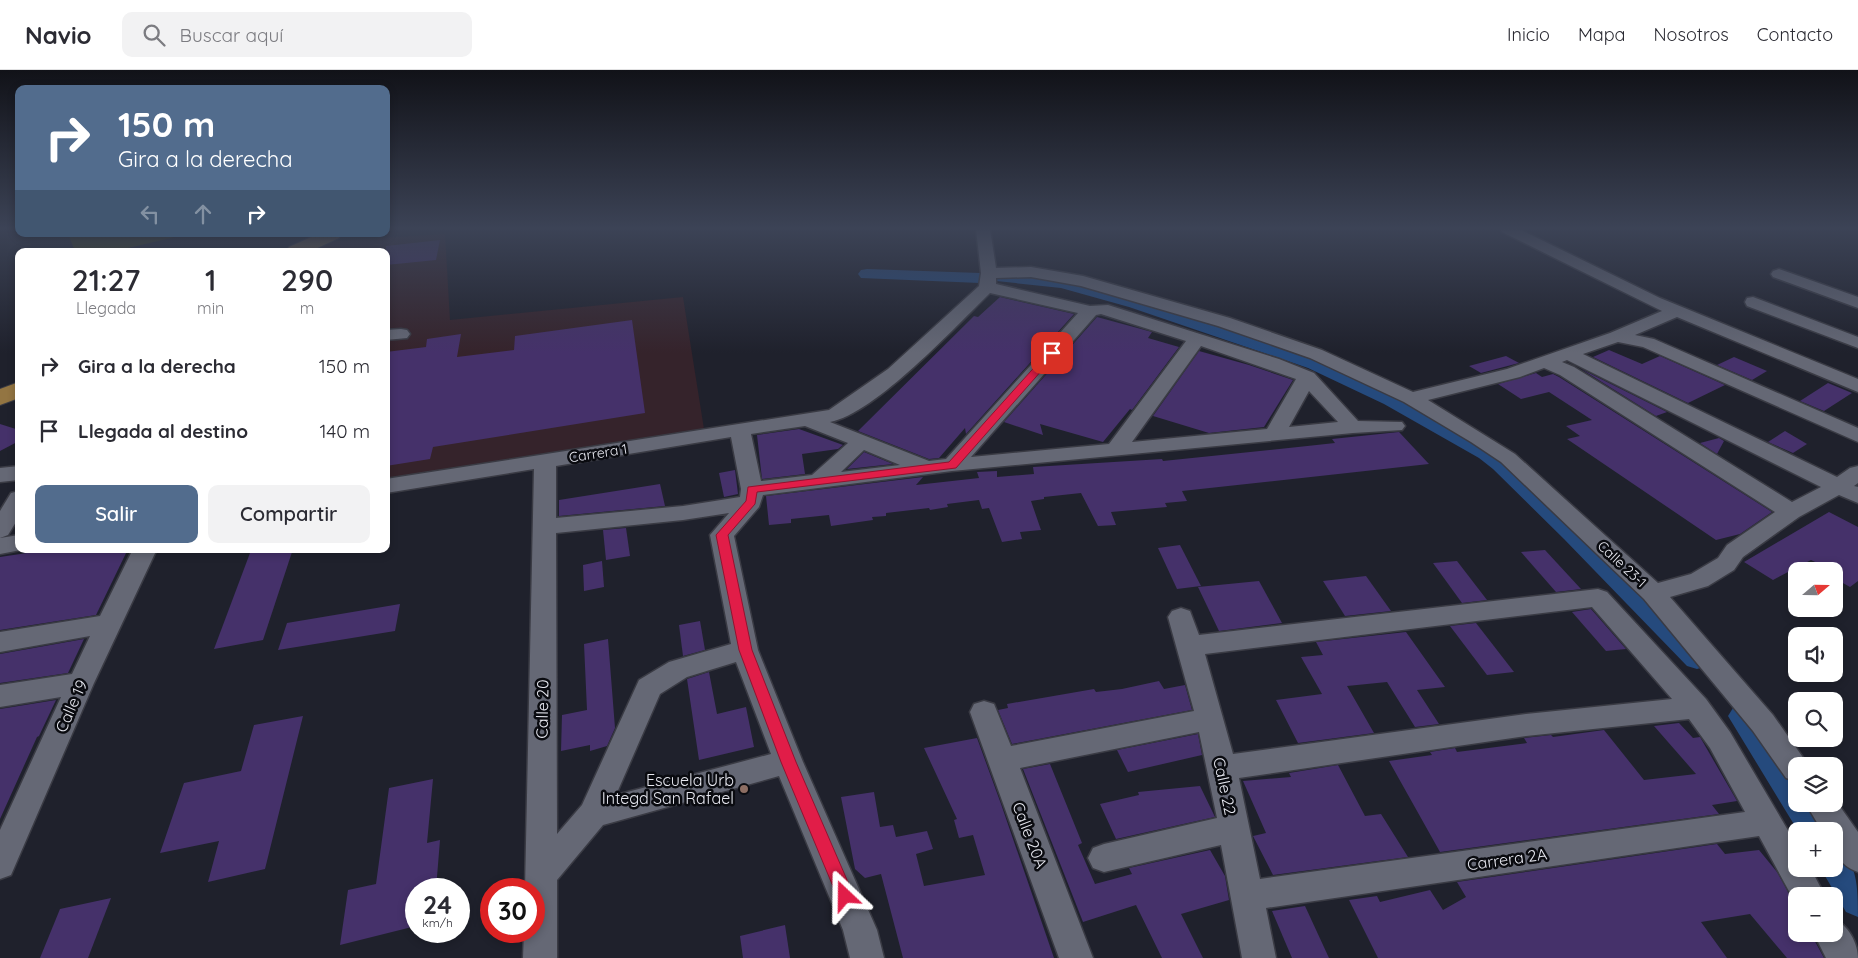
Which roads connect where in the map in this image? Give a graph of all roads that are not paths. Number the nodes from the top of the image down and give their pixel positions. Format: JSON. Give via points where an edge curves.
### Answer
{"nodes":[{"id":1,"x":987,"y":270,"type":"edge"},
{"id":2,"x":1592,"y":270,"type":"edge"},
{"id":3,"x":1778,"y":274,"type":"dead end"},
{"id":4,"x":988,"y":280,"type":"junction"},
{"id":5,"x":1752,"y":302,"type":"dead end"},
{"id":6,"x":1858,"y":303,"type":"edge"},
{"id":7,"x":1090,"y":311,"type":"junction"},
{"id":8,"x":1677,"y":311,"type":"junction"},
{"id":9,"x":1616,"y":337,"type":"junction"},
{"id":10,"x":1197,"y":340,"type":"junction"},
{"id":11,"x":1858,"y":343,"type":"edge"},
{"id":12,"x":1568,"y":354,"type":"junction"},
{"id":13,"x":1545,"y":362,"type":"junction"},
{"id":14,"x":1307,"y":377,"type":"junction"},
{"id":15,"x":1858,"y":386,"type":"edge"},
{"id":16,"x":15,"y":391,"type":"edge"},
{"id":17,"x":0,"y":398,"type":"edge"},
{"id":18,"x":1410,"y":398,"type":"junction"},
{"id":19,"x":809,"y":420,"type":"junction"},
{"id":20,"x":1395,"y":426,"type":"dead end"},
{"id":21,"x":1353,"y":427,"type":"junction"},
{"id":22,"x":740,"y":430,"type":"junction"},
{"id":23,"x":1274,"y":434,"type":"junction"},
{"id":24,"x":1858,"y":436,"type":"edge"},
{"id":25,"x":861,"y":442,"type":"junction"},
{"id":26,"x":1115,"y":450,"type":"junction"},
{"id":27,"x":545,"y":461,"type":"junction"},
{"id":28,"x":952,"y":465,"type":"junction"},
{"id":29,"x":929,"y":468,"type":"junction"},
{"id":30,"x":1858,"y":473,"type":"edge"},
{"id":31,"x":15,"y":474,"type":"edge"},
{"id":32,"x":0,"y":476,"type":"edge"},
{"id":33,"x":819,"y":480,"type":"junction"},
{"id":34,"x":390,"y":485,"type":"edge"},
{"id":35,"x":1848,"y":491,"type":"edge"},
{"id":36,"x":752,"y":496,"type":"junction"},
{"id":37,"x":15,"y":505,"type":"edge"},
{"id":38,"x":1791,"y":512,"type":"junction"},
{"id":39,"x":544,"y":527,"type":"junction"},
{"id":40,"x":0,"y":530,"type":"edge"},
{"id":41,"x":15,"y":544,"type":"edge"},
{"id":42,"x":0,"y":546,"type":"edge"},
{"id":43,"x":143,"y":553,"type":"edge"},
{"id":44,"x":1653,"y":593,"type":"junction"},
{"id":45,"x":1181,"y":617,"type":"dead end"},
{"id":46,"x":108,"y":624,"type":"junction"},
{"id":47,"x":0,"y":642,"type":"edge"},
{"id":48,"x":1190,"y":646,"type":"junction"},
{"id":49,"x":745,"y":650,"type":"junction"},
{"id":50,"x":81,"y":683,"type":"junction"},
{"id":51,"x":0,"y":696,"type":"edge"},
{"id":52,"x":1696,"y":706,"type":"junction"},
{"id":53,"x":984,"y":712,"type":"dead end"},
{"id":54,"x":1210,"y":719,"type":"junction"},
{"id":55,"x":1788,"y":758,"type":"edge"},
{"id":56,"x":1001,"y":760,"type":"junction"},
{"id":57,"x":788,"y":762,"type":"junction"},
{"id":58,"x":1222,"y":768,"type":"junction"},
{"id":59,"x":1826,"y":812,"type":"edge"},
{"id":60,"x":593,"y":814,"type":"junction"},
{"id":61,"x":1766,"y":822,"type":"junction"},
{"id":62,"x":1234,"y":828,"type":"junction"},
{"id":63,"x":1104,"y":858,"type":"dead end"},
{"id":64,"x":1858,"y":858,"type":"edge"},
{"id":65,"x":1,"y":860,"type":"edge"},
{"id":66,"x":541,"y":875,"type":"junction"},
{"id":67,"x":1804,"y":887,"type":"edge"},
{"id":68,"x":1247,"y":896,"type":"junction"},
{"id":69,"x":1836,"y":942,"type":"edge"},
{"id":70,"x":540,"y":958,"type":"edge"},
{"id":71,"x":867,"y":958,"type":"edge"},
{"id":72,"x":1076,"y":958,"type":"edge"},
{"id":73,"x":1259,"y":958,"type":"edge"},
{"id":74,"x":1845,"y":958,"type":"edge"}],
"edges":[{"from":1,"to":4,"type":"street"},
{"from":2,"to":8,"type":"street"},
{"from":3,"to":6,"type":"street"},
{"from":4,"to":7,"type":"street"},
{"from":4,"to":18,"type":"street","name":"Calle 23-1","via":[[1031,272],[1083,281],[1316,354]]},
{"from":4,"to":19,"type":"street","name":"Carrera 1","via":[[861,399],[834,415]]},
{"from":5,"to":11,"type":"street"},
{"from":7,"to":10,"type":"street","via":[[1102,309]]},
{"from":7,"to":28,"type":"street"},
{"from":8,"to":9,"type":"street"},
{"from":8,"to":15,"type":"street"},
{"from":9,"to":12,"type":"street"},
{"from":9,"to":24,"type":"street","via":[[1648,342]]},
{"from":10,"to":14,"type":"street"},
{"from":10,"to":26,"type":"street"},
{"from":12,"to":13,"type":"street"},
{"from":12,"to":35,"type":"street"},
{"from":13,"to":18,"type":"street","via":[[1474,384]]},
{"from":13,"to":38,"type":"street","via":[[1567,371]]},
{"from":14,"to":21,"type":"street"},
{"from":14,"to":23,"type":"street"},
{"from":16,"to":17,"type":"main road"},
{"from":18,"to":44,"type":"street","name":"Calle 23-1","via":[[1508,458]]},
{"from":19,"to":22,"type":"street","name":"Carrera 1"},
{"from":19,"to":25,"type":"street"},
{"from":20,"to":21,"type":"street"},
{"from":21,"to":23,"type":"street"},
{"from":22,"to":27,"type":"street","name":"Carrera 1"},
{"from":22,"to":36,"type":"street"},
{"from":23,"to":26,"type":"street"},
{"from":25,"to":29,"type":"street"},
{"from":25,"to":33,"type":"street"},
{"from":26,"to":28,"type":"street"},
{"from":27,"to":34,"type":"street","name":"Carrera 1"},
{"from":27,"to":39,"type":"street","name":"Calle 20"},
{"from":28,"to":29,"type":"street"},
{"from":29,"to":33,"type":"street"},
{"from":30,"to":35,"type":"street"},
{"from":31,"to":32,"type":"street"},
{"from":33,"to":36,"type":"street"},
{"from":35,"to":38,"type":"street"},
{"from":36,"to":39,"type":"street","via":[[683,512]]},
{"from":36,"to":49,"type":"street","via":[[722,535]]},
{"from":37,"to":40,"type":"street"},
{"from":38,"to":44,"type":"street","via":[[1735,552],[1726,564],[1698,580]]},
{"from":39,"to":66,"type":"street","name":"Calle 20"},
{"from":41,"to":42,"type":"street"},
{"from":43,"to":46,"type":"street","name":"Calle 19"},
{"from":44,"to":55,"type":"street","name":"Calle 23-1","via":[[1763,723]]},
{"from":45,"to":48,"type":"street","name":"Calle 22"},
{"from":46,"to":47,"type":"street"},
{"from":46,"to":50,"type":"street","name":"Calle 19"},
{"from":48,"to":52,"type":"street","via":[[1598,598]]},
{"from":48,"to":54,"type":"street","name":"Calle 22"},
{"from":49,"to":57,"type":"street"},
{"from":49,"to":60,"type":"street","via":[[678,669],[649,687]]},
{"from":50,"to":51,"type":"street"},
{"from":50,"to":65,"type":"street","name":"Calle 19"},
{"from":52,"to":58,"type":"street","via":[[1526,724]]},
{"from":52,"to":61,"type":"street","via":[[1720,740]]},
{"from":53,"to":56,"type":"street","name":"Calle 20A"},
{"from":54,"to":56,"type":"street"},
{"from":54,"to":58,"type":"street","name":"Calle 22"},
{"from":56,"to":72,"type":"street","name":"Calle 20A"},
{"from":57,"to":60,"type":"street"},
{"from":57,"to":71,"type":"street","via":[[860,930]]},
{"from":58,"to":62,"type":"street","name":"Calle 22"},
{"from":59,"to":64,"type":"street"},
{"from":60,"to":66,"type":"street"},
{"from":61,"to":67,"type":"street"},
{"from":61,"to":68,"type":"street","name":"Carrera 2A"},
{"from":62,"to":63,"type":"street"},
{"from":62,"to":68,"type":"street","name":"Calle 22"},
{"from":66,"to":70,"type":"street","name":"Calle 20"},
{"from":68,"to":73,"type":"street","name":"Calle 22"},
{"from":69,"to":74,"type":"street"}]}
